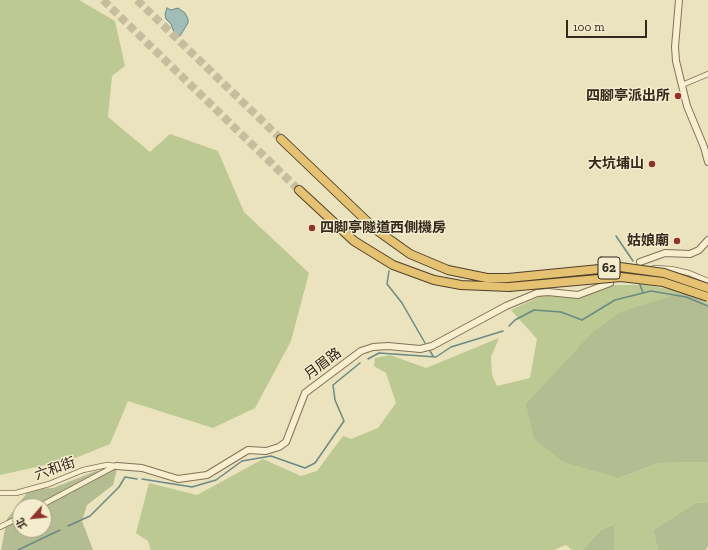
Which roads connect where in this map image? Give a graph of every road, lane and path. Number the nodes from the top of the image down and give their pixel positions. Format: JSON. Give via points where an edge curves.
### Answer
{"nodes":[{"id":1,"x":679,"y":0,"type":"edge"},
{"id":2,"x":708,"y":74,"type":"edge"},
{"id":3,"x":682,"y":85,"type":"junction"},
{"id":4,"x":281,"y":139,"type":"tunnel mouth"},
{"id":5,"x":708,"y":162,"type":"edge"},
{"id":6,"x":299,"y":190,"type":"tunnel mouth"},
{"id":7,"x":708,"y":240,"type":"edge"},
{"id":8,"x":640,"y":262,"type":"dead end"},
{"id":9,"x":634,"y":266,"type":"dead end"},
{"id":10,"x":708,"y":281,"type":"edge"},
{"id":11,"x":610,"y":283,"type":"dead end"},
{"id":12,"x":708,"y":288,"type":"edge"},
{"id":13,"x":708,"y":297,"type":"edge"},
{"id":14,"x":117,"y":466,"type":"junction"},
{"id":15,"x":0,"y":493,"type":"edge"},
{"id":16,"x":52,"y":500,"type":"edge"},
{"id":17,"x":12,"y":521,"type":"edge"},
{"id":18,"x":0,"y":527,"type":"edge"}],
"edges":[{"from":1,"to":3,"type":"street","via":[[675,47]]},
{"from":2,"to":3,"type":"street"},
{"from":3,"to":5,"type":"street"},
{"from":4,"to":12,"type":"highway","number":"62","bridge":true,"via":[[375,229],[410,254],[454,272],[487,278],[508,278],[620,267],[664,273]]},
{"from":6,"to":13,"type":"highway","number":"62","bridge":true,"via":[[354,241],[393,265],[434,280],[461,285],[509,287],[621,277],[663,282]]},
{"from":7,"to":8,"type":"street","via":[[699,250],[690,254],[665,253]]},
{"from":9,"to":10,"type":"street","via":[[671,269]]},
{"from":11,"to":14,"type":"street","name":"月眉路","via":[[578,295],[537,293],[506,306],[432,346],[420,349],[373,347],[361,351],[305,393],[286,442],[266,451],[248,450],[207,475],[178,479],[142,468]]},
{"from":14,"to":15,"type":"street","name":"六和街","via":[[107,465],[83,470],[16,493]]},
{"from":14,"to":16,"type":"street"},
{"from":17,"to":18,"type":"street"}]}
